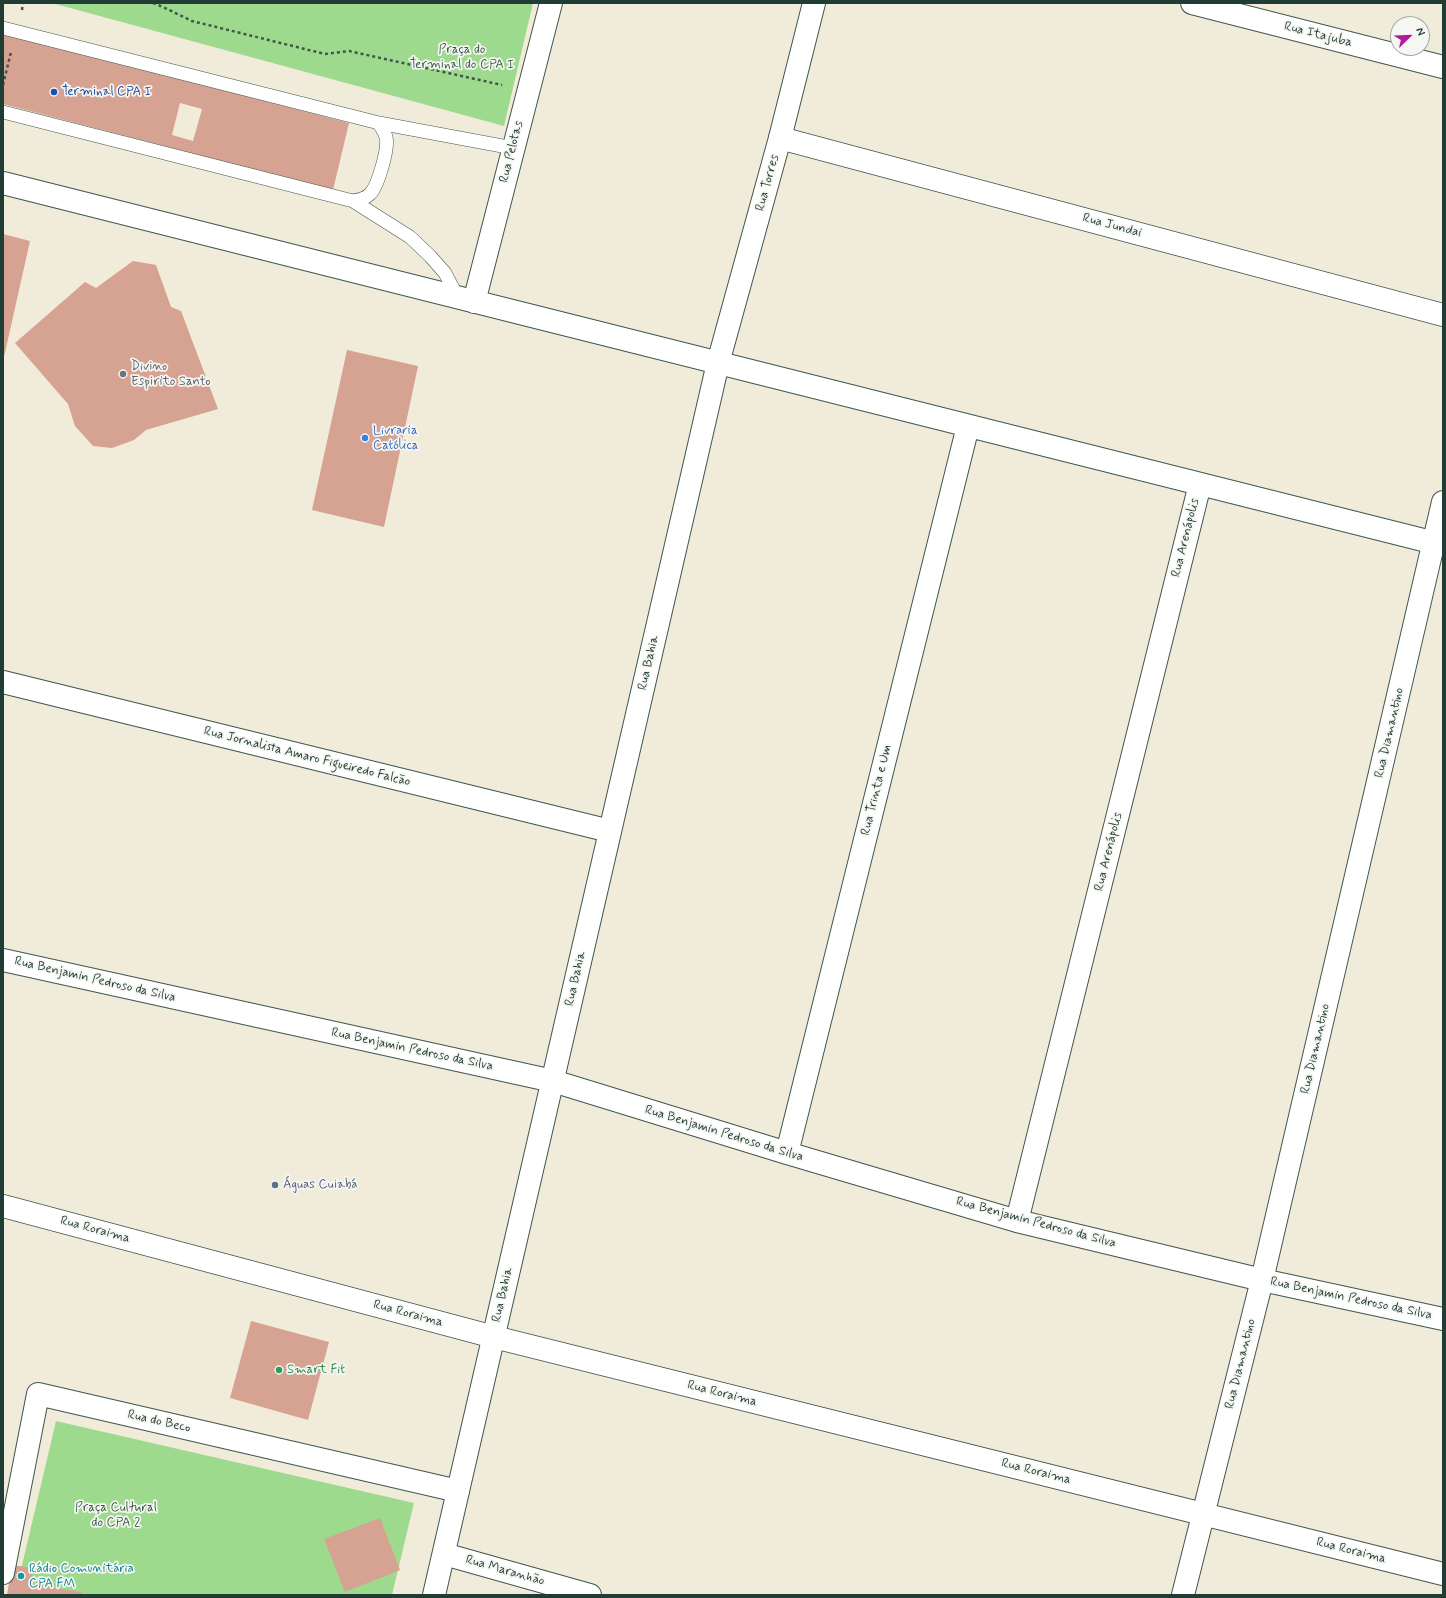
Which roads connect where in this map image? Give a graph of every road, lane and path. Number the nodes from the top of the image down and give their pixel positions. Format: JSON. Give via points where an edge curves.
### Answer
{"nodes":[{"id":1,"x":155,"y":3,"type":"edge"},
{"id":2,"x":551,"y":3,"type":"edge"},
{"id":3,"x":814,"y":3,"type":"edge"},
{"id":4,"x":1192,"y":3,"type":"edge"},
{"id":5,"x":3,"y":28,"type":"edge"},
{"id":6,"x":1443,"y":67,"type":"edge"},
{"id":7,"x":528,"y":91,"type":"junction"},
{"id":8,"x":3,"y":112,"type":"edge"},
{"id":9,"x":379,"y":123,"type":"junction"},
{"id":10,"x":780,"y":138,"type":"junction"},
{"id":11,"x":513,"y":148,"type":"junction"},
{"id":12,"x":3,"y":183,"type":"edge"},
{"id":13,"x":353,"y":201,"type":"junction"},
{"id":14,"x":466,"y":300,"type":"junction"},
{"id":15,"x":1443,"y":314,"type":"edge"},
{"id":16,"x":718,"y":363,"type":"junction"},
{"id":17,"x":968,"y":426,"type":"junction"},
{"id":18,"x":1200,"y":484,"type":"junction"},
{"id":19,"x":1443,"y":502,"type":"edge"},
{"id":20,"x":1438,"y":544,"type":"edge"},
{"id":21,"x":3,"y":682,"type":"edge"},
{"id":22,"x":610,"y":831,"type":"junction"},
{"id":23,"x":3,"y":960,"type":"edge"},
{"id":24,"x":553,"y":1081,"type":"junction"},
{"id":25,"x":787,"y":1153,"type":"junction"},
{"id":26,"x":3,"y":1206,"type":"edge"},
{"id":27,"x":1017,"y":1221,"type":"junction"},
{"id":28,"x":1262,"y":1280,"type":"junction"},
{"id":29,"x":1443,"y":1320,"type":"edge"},
{"id":30,"x":494,"y":1337,"type":"junction"},
{"id":31,"x":458,"y":1491,"type":"junction"},
{"id":32,"x":1203,"y":1513,"type":"junction"},
{"id":33,"x":444,"y":1554,"type":"junction"},
{"id":34,"x":3,"y":1573,"type":"edge"},
{"id":35,"x":1443,"y":1574,"type":"edge"},
{"id":36,"x":434,"y":1595,"type":"edge"},
{"id":37,"x":590,"y":1595,"type":"edge"},
{"id":38,"x":1183,"y":1595,"type":"edge"}],
"edges":[{"from":1,"to":7,"type":"path","via":[[192,21],[325,54],[349,51]]},
{"from":2,"to":7,"type":"street","name":"Rua Pelotas"},
{"from":3,"to":10,"type":"street","name":"Rua Torres"},
{"from":4,"to":6,"type":"street","name":"Rua Itajuba"},
{"from":5,"to":9,"type":"lane"},
{"from":7,"to":11,"type":"street","name":"Rua Pelotas"},
{"from":8,"to":13,"type":"lane"},
{"from":9,"to":11,"type":"lane"},
{"from":9,"to":13,"type":"lane","via":[[386,138],[386,148],[376,186],[364,199]]},
{"from":10,"to":15,"type":"street","name":"Rua Jundai"},
{"from":10,"to":16,"type":"street","name":"Rua Torres"},
{"from":11,"to":14,"type":"street","name":"Rua Pelotas"},
{"from":12,"to":14,"type":"street"},
{"from":13,"to":14,"type":"lane","via":[[410,237],[430,256]]},
{"from":14,"to":16,"type":"street"},
{"from":16,"to":17,"type":"street"},
{"from":16,"to":22,"type":"street","name":"Rua Bahia"},
{"from":17,"to":18,"type":"street"},
{"from":17,"to":25,"type":"street","name":"Rua Trinta e Um"},
{"from":18,"to":20,"type":"street"},
{"from":18,"to":27,"type":"street","name":"Rua Arenápolis"},
{"from":19,"to":20,"type":"street","name":"Rua Diamantino"},
{"from":20,"to":28,"type":"street","name":"Rua Diamantino"},
{"from":21,"to":22,"type":"street","name":"Rua Jornalista Amaro Figueiredo Falcão"},
{"from":22,"to":24,"type":"street","name":"Rua Bahia"},
{"from":23,"to":24,"type":"street","name":"Rua Benjamin Pedroso da Silva"},
{"from":24,"to":25,"type":"street","name":"Rua Benjamin Pedroso da Silva"},
{"from":24,"to":30,"type":"street","name":"Rua Bahia"},
{"from":25,"to":27,"type":"street","name":"Rua Benjamin Pedroso da Silva"},
{"from":26,"to":30,"type":"street","name":"Rua Roraima"},
{"from":27,"to":28,"type":"street","name":"Rua Benjamin Pedroso da Silva"},
{"from":28,"to":29,"type":"street","name":"Rua Benjamin Pedroso da Silva"},
{"from":28,"to":32,"type":"street","name":"Rua Diamantino"},
{"from":30,"to":31,"type":"street","name":"Rua Bahia"},
{"from":30,"to":32,"type":"street","name":"Rua Roraima"},
{"from":31,"to":33,"type":"street","name":"Rua Bahia"},
{"from":31,"to":34,"type":"street","name":"Rua do Beco","via":[[38,1394]]},
{"from":32,"to":35,"type":"street","name":"Rua Roraima"},
{"from":32,"to":38,"type":"street","name":"Rua Diamantino"},
{"from":33,"to":36,"type":"street","name":"Rua Bahia"},
{"from":33,"to":37,"type":"street","name":"Rua Maranhão"}]}
